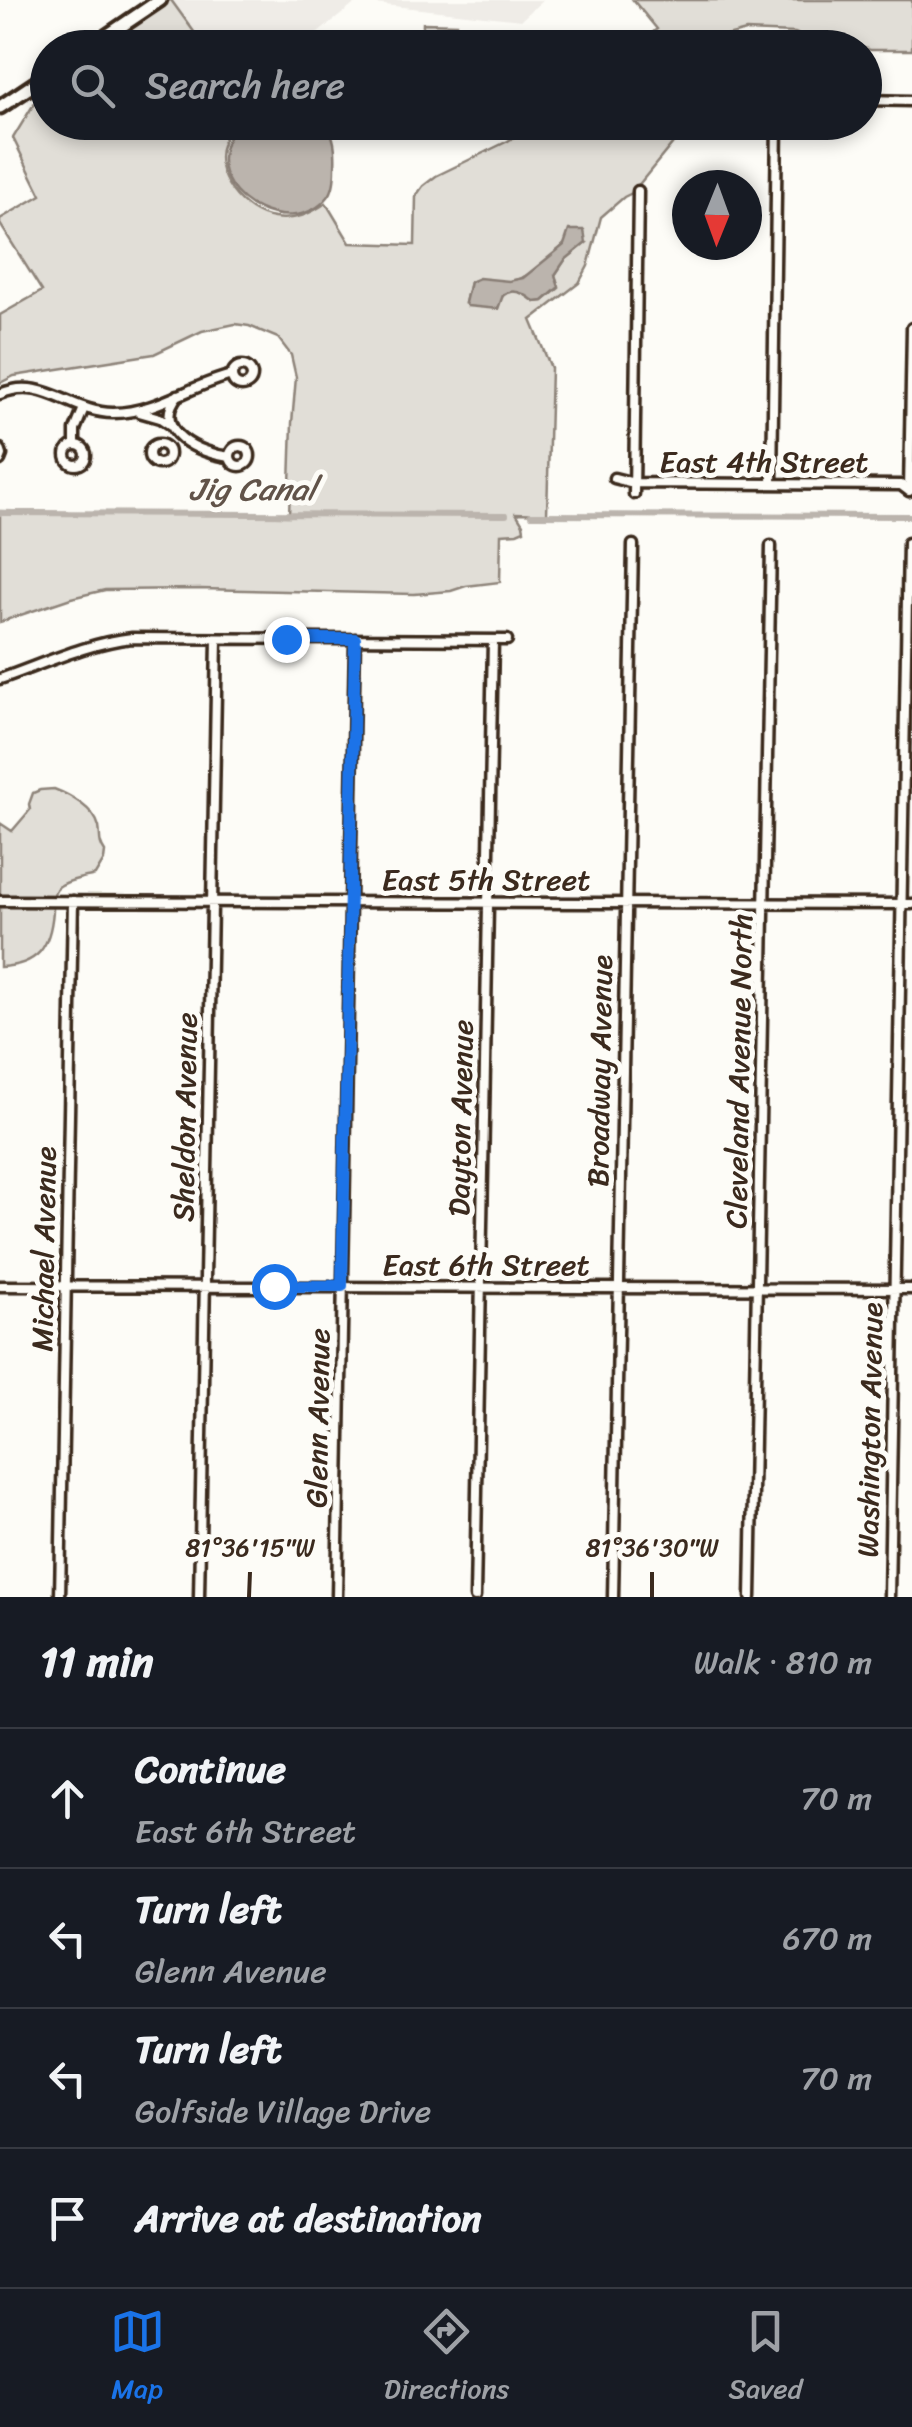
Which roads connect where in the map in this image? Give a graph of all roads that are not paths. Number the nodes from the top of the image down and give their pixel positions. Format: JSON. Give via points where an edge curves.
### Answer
{"nodes":[{"id":1,"x":160,"y":0,"type":"edge"},
{"id":2,"x":116,"y":30,"type":"edge"},
{"id":3,"x":30,"y":87,"type":"edge"},
{"id":4,"x":882,"y":100,"type":"edge"},
{"id":5,"x":912,"y":101,"type":"edge"},
{"id":6,"x":0,"y":107,"type":"edge"},
{"id":7,"x":777,"y":140,"type":"edge"},
{"id":8,"x":638,"y":191,"type":"dead end"},
{"id":9,"x":912,"y":328,"type":"edge"},
{"id":10,"x":232,"y":375,"type":"dead end"},
{"id":11,"x":182,"y":392,"type":"junction"},
{"id":12,"x":0,"y":394,"type":"edge"},
{"id":13,"x":84,"y":408,"type":"junction"},
{"id":14,"x":135,"y":411,"type":"junction"},
{"id":15,"x":175,"y":430,"type":"junction"},
{"id":16,"x":75,"y":445,"type":"dead end"},
{"id":17,"x":166,"y":447,"type":"dead end"},
{"id":18,"x":0,"y":449,"type":"edge"},
{"id":19,"x":230,"y":457,"type":"dead end"},
{"id":20,"x":0,"y":460,"type":"edge"},
{"id":21,"x":614,"y":478,"type":"dead end"},
{"id":22,"x":772,"y":484,"type":"junction"},
{"id":23,"x":634,"y":488,"type":"junction"},
{"id":24,"x":911,"y":490,"type":"edge"},
{"id":25,"x":908,"y":543,"type":"dead end"},
{"id":26,"x":633,"y":545,"type":"dead end"},
{"id":27,"x":770,"y":546,"type":"dead end"},
{"id":28,"x":217,"y":638,"type":"junction"},
{"id":29,"x":355,"y":639,"type":"junction"},
{"id":30,"x":493,"y":640,"type":"junction"},
{"id":31,"x":508,"y":640,"type":"dead end"},
{"id":32,"x":0,"y":679,"type":"edge"},
{"id":33,"x":0,"y":901,"type":"edge"},
{"id":34,"x":74,"y":901,"type":"junction"},
{"id":35,"x":212,"y":902,"type":"junction"},
{"id":36,"x":350,"y":902,"type":"junction"},
{"id":37,"x":488,"y":903,"type":"junction"},
{"id":38,"x":626,"y":903,"type":"junction"},
{"id":39,"x":764,"y":904,"type":"junction"},
{"id":40,"x":907,"y":904,"type":"edge"},
{"id":41,"x":0,"y":1286,"type":"edge"},
{"id":42,"x":66,"y":1286,"type":"junction"},
{"id":43,"x":205,"y":1286,"type":"junction"},
{"id":44,"x":342,"y":1286,"type":"junction"},
{"id":45,"x":481,"y":1287,"type":"junction"},
{"id":46,"x":619,"y":1287,"type":"junction"},
{"id":47,"x":757,"y":1288,"type":"junction"},
{"id":48,"x":896,"y":1288,"type":"junction"},
{"id":49,"x":912,"y":1288,"type":"edge"},
{"id":50,"x":60,"y":1597,"type":"edge"},
{"id":51,"x":198,"y":1597,"type":"edge"},
{"id":52,"x":337,"y":1597,"type":"edge"},
{"id":53,"x":475,"y":1597,"type":"edge"},
{"id":54,"x":613,"y":1597,"type":"edge"},
{"id":55,"x":751,"y":1597,"type":"edge"},
{"id":56,"x":889,"y":1597,"type":"edge"}],
"edges":[{"from":1,"to":2,"type":"main road"},
{"from":3,"to":6,"type":"main road"},
{"from":4,"to":5,"type":"street"},
{"from":7,"to":22,"type":"street"},
{"from":8,"to":23,"type":"street"},
{"from":9,"to":24,"type":"street"},
{"from":10,"to":11,"type":"street"},
{"from":11,"to":14,"type":"street"},
{"from":11,"to":15,"type":"street","via":[[170,408]]},
{"from":12,"to":13,"type":"street","via":[[31,388]]},
{"from":13,"to":14,"type":"street"},
{"from":13,"to":16,"type":"street"},
{"from":14,"to":15,"type":"street"},
{"from":15,"to":17,"type":"street"},
{"from":15,"to":19,"type":"street","via":[[197,449]]},
{"from":18,"to":20,"type":"street"},
{"from":21,"to":23,"type":"street","name":"East 4th Street"},
{"from":22,"to":23,"type":"street","name":"East 4th Street"},
{"from":22,"to":24,"type":"street","name":"East 4th Street"},
{"from":25,"to":40,"type":"street","name":"Washington Avenue"},
{"from":26,"to":38,"type":"street","name":"Broadway Avenue"},
{"from":27,"to":39,"type":"street","name":"Cleveland Avenue North"},
{"from":28,"to":29,"type":"street"},
{"from":28,"to":32,"type":"street","via":[[114,641]]},
{"from":28,"to":35,"type":"street","name":"Sheldon Avenue"},
{"from":29,"to":30,"type":"street"},
{"from":29,"to":36,"type":"street","name":"Glenn Avenue"},
{"from":30,"to":31,"type":"street"},
{"from":30,"to":37,"type":"street","name":"Dayton Avenue"},
{"from":33,"to":34,"type":"street","name":"East 5th Street"},
{"from":34,"to":35,"type":"street","name":"East 5th Street"},
{"from":34,"to":42,"type":"street","name":"Michael Avenue"},
{"from":35,"to":36,"type":"street","name":"East 5th Street"},
{"from":35,"to":43,"type":"street","name":"Sheldon Avenue"},
{"from":36,"to":37,"type":"street","name":"East 5th Street"},
{"from":36,"to":44,"type":"street","name":"Glenn Avenue"},
{"from":37,"to":38,"type":"street","name":"East 5th Street"},
{"from":37,"to":45,"type":"street","name":"Dayton Avenue"},
{"from":38,"to":39,"type":"street","name":"East 5th Street"},
{"from":38,"to":46,"type":"street","name":"Broadway Avenue"},
{"from":39,"to":40,"type":"street","name":"East 5th Street"},
{"from":39,"to":47,"type":"street","name":"Cleveland Avenue North"},
{"from":40,"to":48,"type":"street","name":"Washington Avenue"},
{"from":41,"to":42,"type":"street","name":"East 6th Street"},
{"from":42,"to":43,"type":"street","name":"East 6th Street"},
{"from":42,"to":50,"type":"street","name":"Michael Avenue"},
{"from":43,"to":44,"type":"street","name":"East 6th Street"},
{"from":43,"to":51,"type":"street","name":"Sheldon Avenue"},
{"from":44,"to":45,"type":"street","name":"East 6th Street"},
{"from":44,"to":52,"type":"street","name":"Glenn Avenue"},
{"from":45,"to":46,"type":"street","name":"East 6th Street"},
{"from":45,"to":53,"type":"street","name":"Dayton Avenue"},
{"from":46,"to":47,"type":"street","name":"East 6th Street"},
{"from":46,"to":54,"type":"street","name":"Broadway Avenue"},
{"from":47,"to":48,"type":"street","name":"East 6th Street"},
{"from":47,"to":55,"type":"street","name":"Cleveland Avenue North"},
{"from":48,"to":49,"type":"street","name":"East 6th Street"},
{"from":48,"to":56,"type":"street","name":"Washington Avenue"}]}
